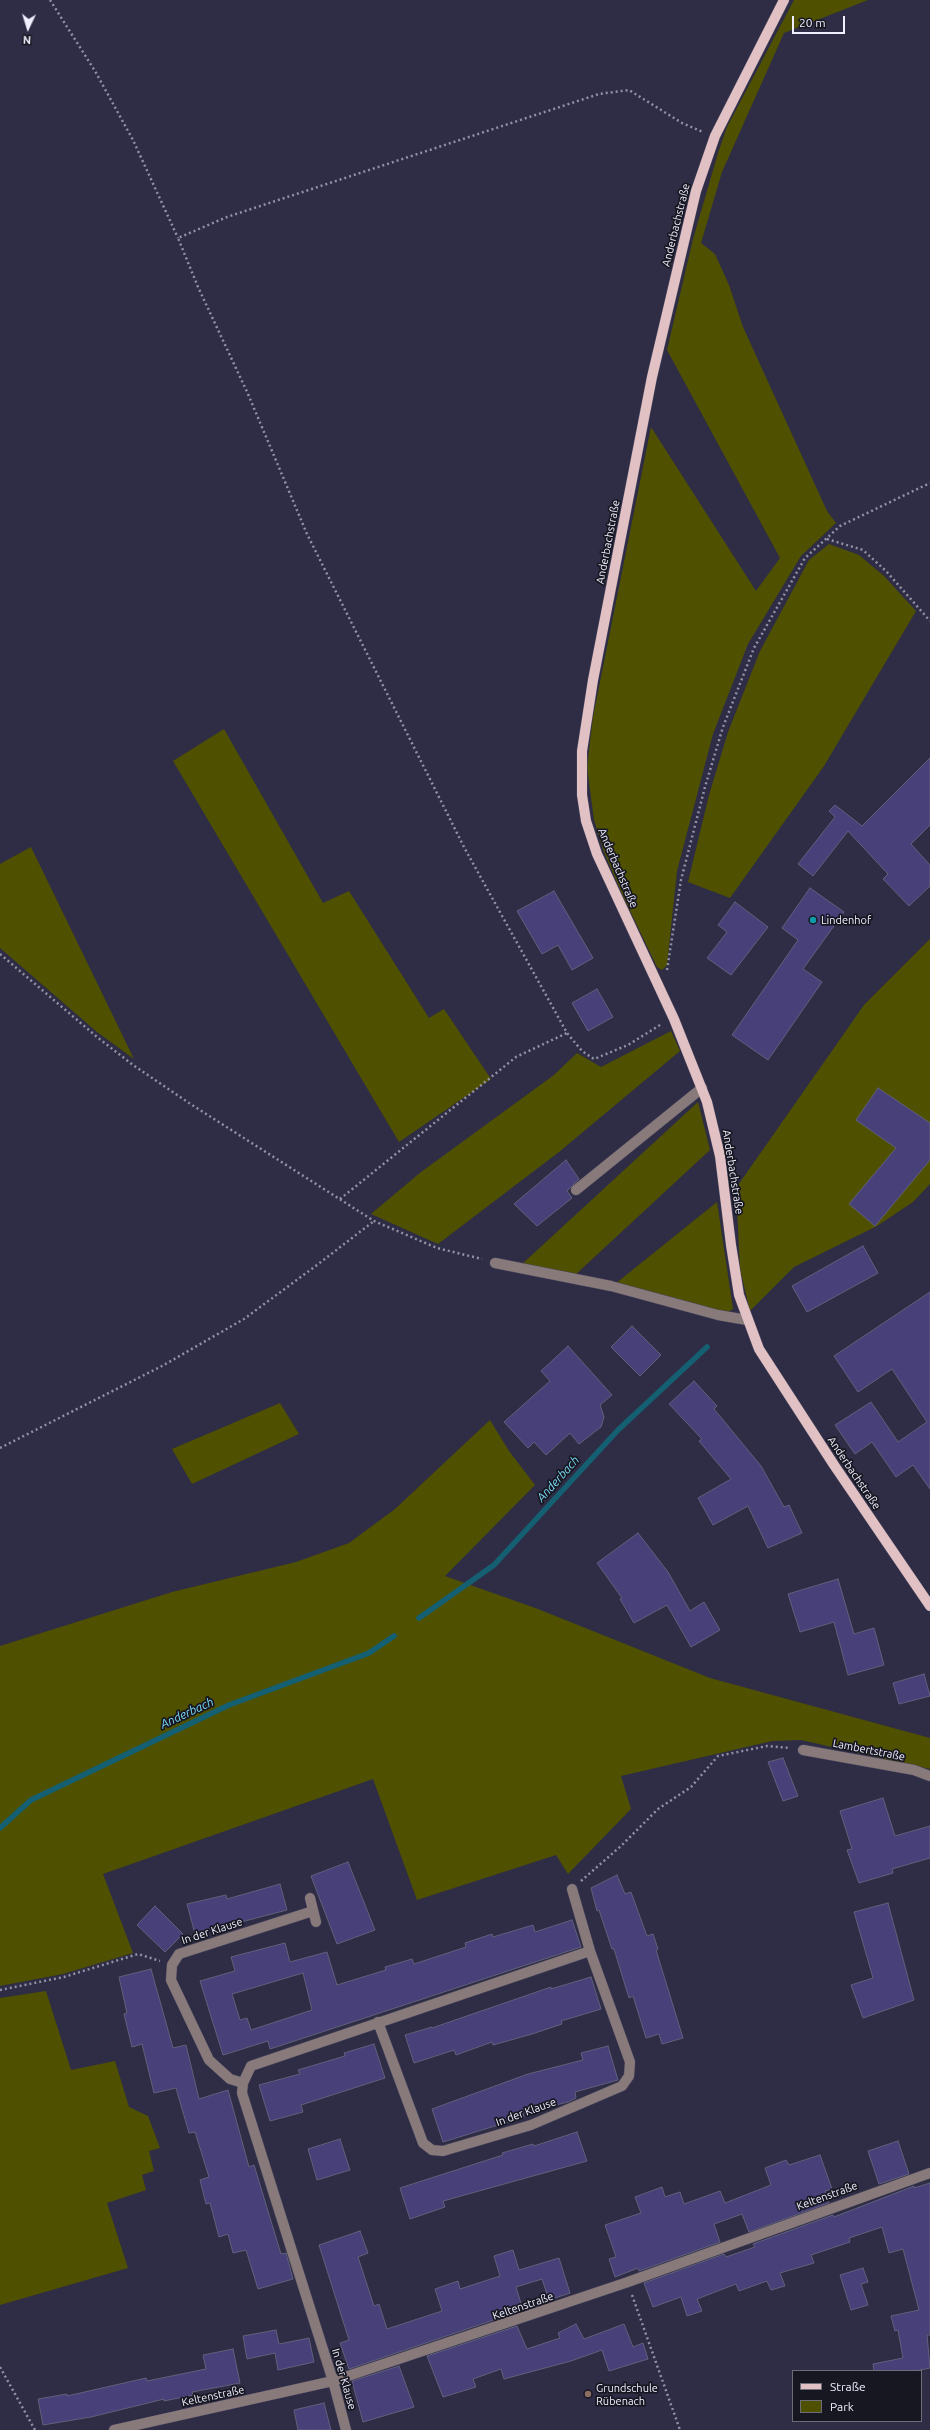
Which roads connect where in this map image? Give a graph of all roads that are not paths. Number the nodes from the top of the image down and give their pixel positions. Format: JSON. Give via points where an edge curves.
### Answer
{"nodes":[{"id":1,"x":784,"y":0,"type":"edge"},
{"id":2,"x":702,"y":1088,"type":"junction"},
{"id":3,"x":576,"y":1190,"type":"dead end"},
{"id":4,"x":495,"y":1263,"type":"road end"},
{"id":5,"x":747,"y":1320,"type":"junction"},
{"id":6,"x":930,"y":1606,"type":"edge"},
{"id":7,"x":803,"y":1750,"type":"road end"},
{"id":8,"x":930,"y":1776,"type":"edge"},
{"id":9,"x":572,"y":1890,"type":"road end"},
{"id":10,"x":310,"y":1898,"type":"dead end"},
{"id":11,"x":313,"y":1911,"type":"junction"},
{"id":12,"x":316,"y":1922,"type":"dead end"},
{"id":13,"x":590,"y":1951,"type":"junction"},
{"id":14,"x":378,"y":2022,"type":"junction"},
{"id":15,"x":243,"y":2084,"type":"junction"},
{"id":16,"x":930,"y":2173,"type":"edge"},
{"id":17,"x":333,"y":2381,"type":"junction"},
{"id":18,"x":114,"y":2430,"type":"edge"},
{"id":19,"x":346,"y":2430,"type":"edge"}],
"edges":[{"from":1,"to":2,"type":"main road","name":"Anderbachstraße","via":[[715,136],[696,191],[652,377],[585,724],[580,772],[586,821],[597,854],[660,986]]},
{"from":2,"to":3,"type":"street"},
{"from":2,"to":5,"type":"main road","name":"Anderbachstraße","via":[[720,1156],[731,1245]]},
{"from":4,"to":5,"type":"street","via":[[611,1286],[718,1315]]},
{"from":5,"to":6,"type":"main road","name":"Anderbachstraße","via":[[759,1349],[778,1380]]},
{"from":7,"to":8,"type":"street","name":"Lambertstraße","via":[[914,1770]]},
{"from":9,"to":13,"type":"street","name":"In der Klause"},
{"from":10,"to":11,"type":"street"},
{"from":11,"to":12,"type":"street"},
{"from":11,"to":15,"type":"street","name":"In der Klause","via":[[179,1954],[172,1965],[171,1980],[209,2060],[230,2079]]},
{"from":13,"to":14,"type":"street"},
{"from":13,"to":14,"type":"street","name":"In der Klause","via":[[630,2062],[629,2076],[622,2086],[531,2125],[443,2151],[432,2150],[423,2143]]},
{"from":14,"to":15,"type":"street","via":[[251,2066]]},
{"from":15,"to":17,"type":"street","name":"In der Klause","via":[[242,2093]]},
{"from":16,"to":17,"type":"street","name":"Keltenstraße","via":[[628,2282]]},
{"from":17,"to":18,"type":"street","name":"Keltenstraße"},
{"from":17,"to":19,"type":"street","name":"In der Klause"}]}
